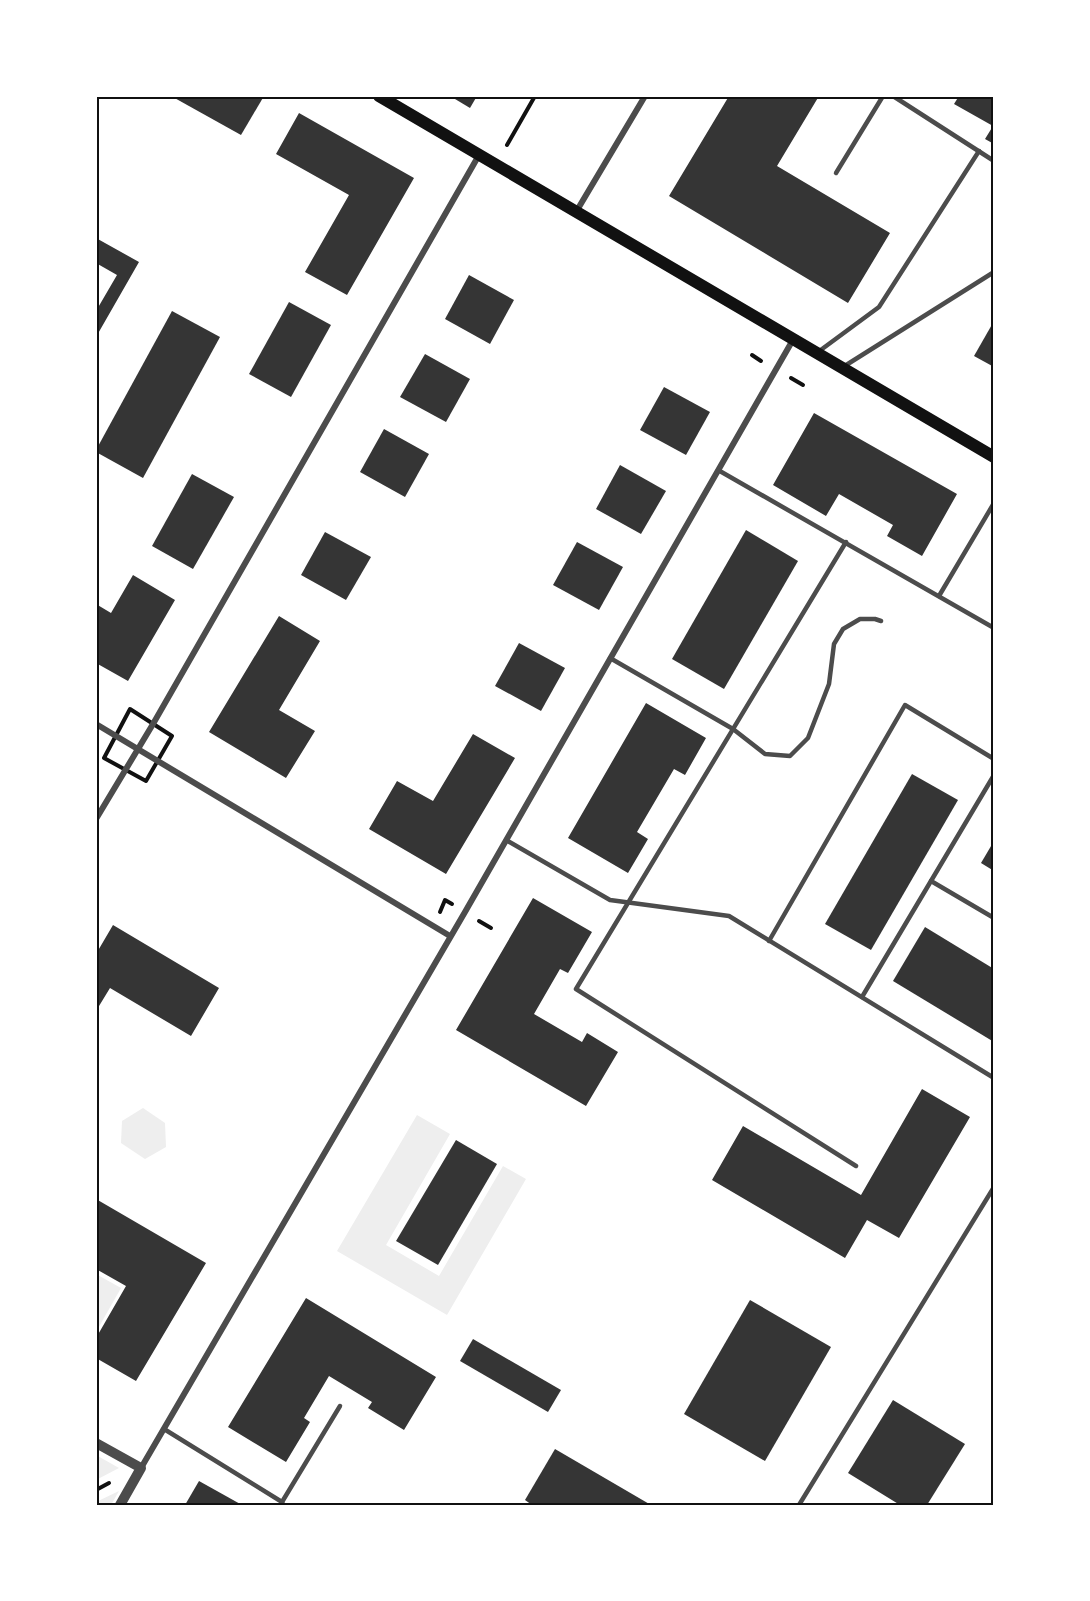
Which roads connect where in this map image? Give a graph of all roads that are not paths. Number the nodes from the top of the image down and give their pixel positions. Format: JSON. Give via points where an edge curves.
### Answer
{"nodes":[{"id":1,"x":379,"y":96,"type":"edge"},
{"id":2,"x":645,"y":96,"type":"edge"},
{"id":3,"x":883,"y":96,"type":"edge"},
{"id":4,"x":893,"y":96,"type":"edge"},
{"id":5,"x":979,"y":151,"type":"junction"},
{"id":6,"x":479,"y":155,"type":"junction"},
{"id":7,"x":994,"y":161,"type":"edge"},
{"id":8,"x":836,"y":173,"type":"dead end"},
{"id":9,"x":576,"y":212,"type":"junction"},
{"id":10,"x":994,"y":272,"type":"edge"},
{"id":11,"x":794,"y":338,"type":"junction"},
{"id":12,"x":818,"y":352,"type":"junction"},
{"id":13,"x":843,"y":368,"type":"junction"},
{"id":14,"x":994,"y":457,"type":"edge"},
{"id":15,"x":718,"y":470,"type":"junction"},
{"id":16,"x":994,"y":503,"type":"edge"},
{"id":17,"x":846,"y":542,"type":"junction"},
{"id":18,"x":939,"y":596,"type":"junction"},
{"id":19,"x":881,"y":621,"type":"dead end"},
{"id":20,"x":994,"y":628,"type":"edge"},
{"id":21,"x":610,"y":658,"type":"junction"},
{"id":22,"x":96,"y":724,"type":"edge"},
{"id":23,"x":733,"y":729,"type":"junction"},
{"id":24,"x":138,"y":749,"type":"junction"},
{"id":25,"x":994,"y":759,"type":"edge"},
{"id":26,"x":994,"y":775,"type":"edge"},
{"id":27,"x":96,"y":819,"type":"edge"},
{"id":28,"x":506,"y":840,"type":"junction"},
{"id":29,"x":931,"y":881,"type":"junction"},
{"id":30,"x":629,"y":903,"type":"junction"},
{"id":31,"x":994,"y":918,"type":"edge"},
{"id":32,"x":450,"y":936,"type":"junction"},
{"id":33,"x":769,"y":941,"type":"junction"},
{"id":34,"x":862,"y":998,"type":"junction"},
{"id":35,"x":994,"y":1078,"type":"edge"},
{"id":36,"x":856,"y":1166,"type":"dead end"},
{"id":37,"x":994,"y":1187,"type":"edge"},
{"id":38,"x":340,"y":1406,"type":"dead end"},
{"id":39,"x":164,"y":1429,"type":"junction"},
{"id":40,"x":96,"y":1443,"type":"edge"},
{"id":41,"x":141,"y":1468,"type":"junction"},
{"id":42,"x":282,"y":1504,"type":"edge"},
{"id":43,"x":120,"y":1505,"type":"edge"},
{"id":44,"x":799,"y":1505,"type":"edge"}],
"edges":[{"from":1,"to":6,"type":"main road"},
{"from":2,"to":9,"type":"street"},
{"from":3,"to":8,"type":"lane"},
{"from":4,"to":5,"type":"lane"},
{"from":5,"to":7,"type":"lane"},
{"from":5,"to":12,"type":"lane","via":[[879,307]]},
{"from":6,"to":9,"type":"main road"},
{"from":6,"to":24,"type":"street"},
{"from":9,"to":11,"type":"main road"},
{"from":10,"to":13,"type":"lane"},
{"from":11,"to":12,"type":"main road"},
{"from":11,"to":15,"type":"street"},
{"from":12,"to":13,"type":"main road"},
{"from":13,"to":14,"type":"main road"},
{"from":15,"to":17,"type":"lane"},
{"from":15,"to":21,"type":"street"},
{"from":16,"to":18,"type":"lane"},
{"from":17,"to":18,"type":"lane"},
{"from":17,"to":23,"type":"lane"},
{"from":18,"to":20,"type":"lane"},
{"from":19,"to":23,"type":"lane","via":[[860,619],[843,629],[834,644],[829,684],[808,738],[790,756],[765,754]]},
{"from":21,"to":23,"type":"lane"},
{"from":21,"to":28,"type":"street"},
{"from":22,"to":24,"type":"street"},
{"from":23,"to":30,"type":"lane"},
{"from":24,"to":27,"type":"street"},
{"from":24,"to":32,"type":"street"},
{"from":25,"to":33,"type":"lane","via":[[905,705]]},
{"from":26,"to":29,"type":"lane"},
{"from":28,"to":30,"type":"lane","via":[[610,900]]},
{"from":28,"to":32,"type":"street"},
{"from":29,"to":31,"type":"lane"},
{"from":29,"to":34,"type":"lane"},
{"from":30,"to":33,"type":"lane","via":[[729,916]]},
{"from":30,"to":36,"type":"lane","via":[[576,989]]},
{"from":32,"to":39,"type":"street"},
{"from":33,"to":34,"type":"lane"},
{"from":34,"to":35,"type":"lane"},
{"from":37,"to":44,"type":"lane"},
{"from":38,"to":42,"type":"lane"},
{"from":39,"to":41,"type":"street"},
{"from":39,"to":42,"type":"lane"},
{"from":40,"to":41,"type":"street"},
{"from":41,"to":43,"type":"street"}]}
